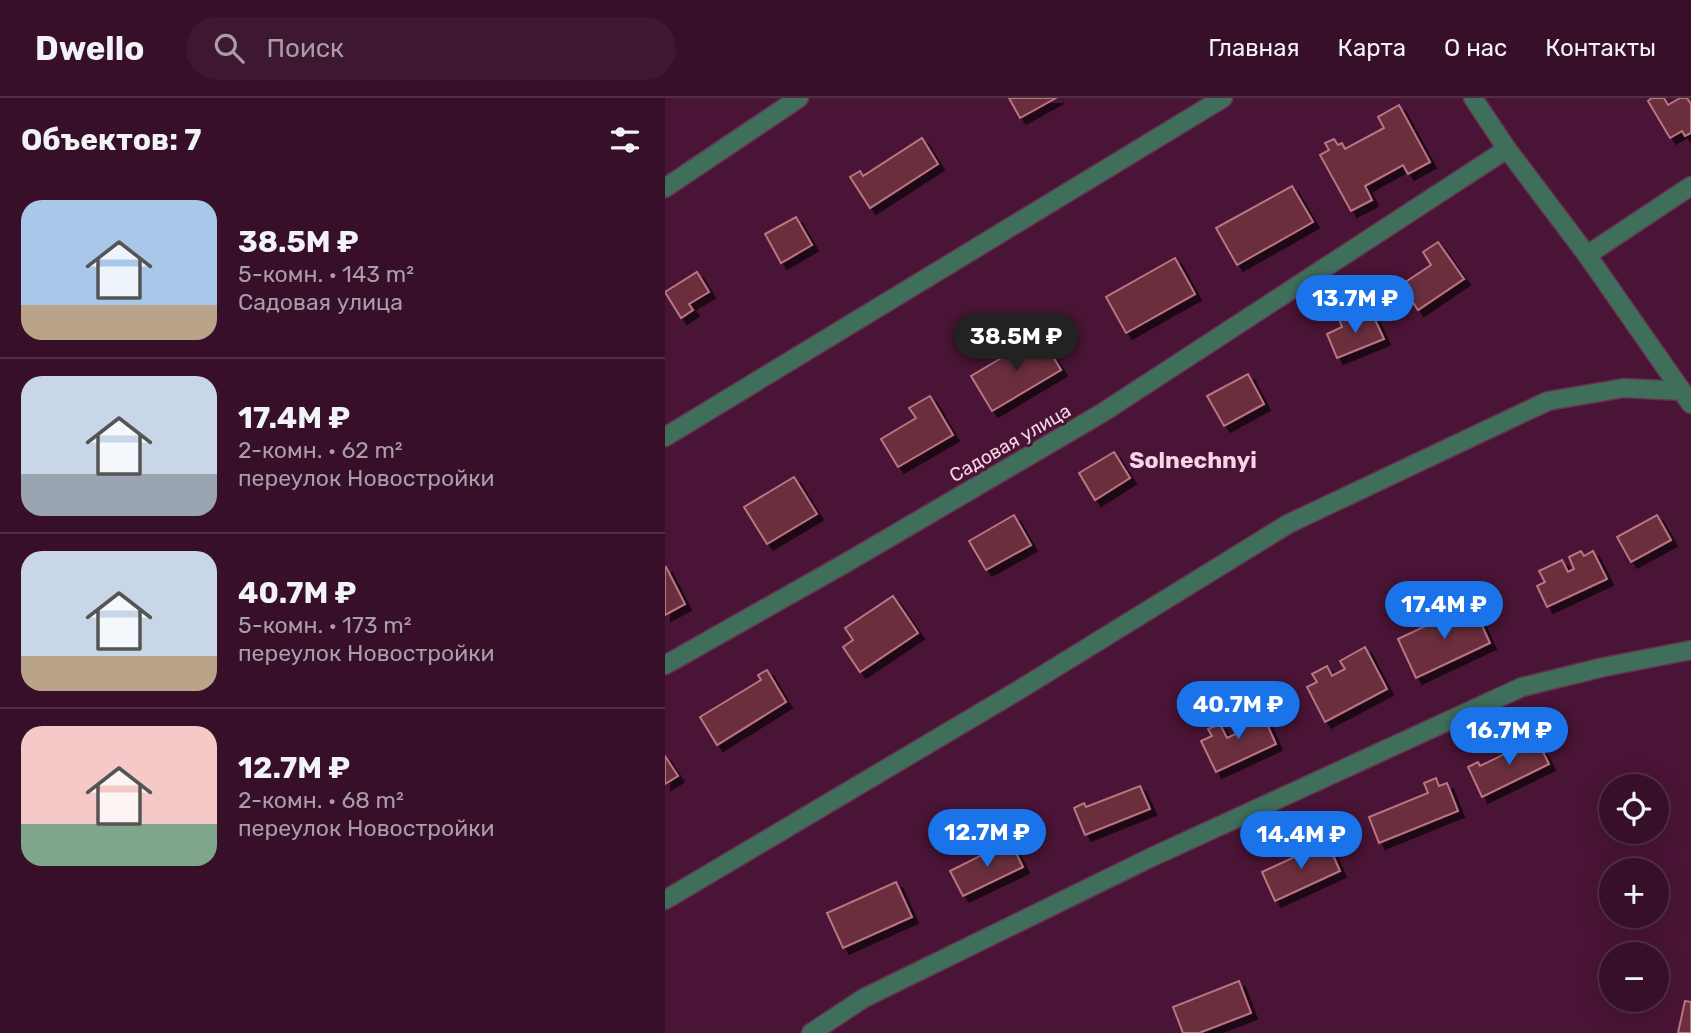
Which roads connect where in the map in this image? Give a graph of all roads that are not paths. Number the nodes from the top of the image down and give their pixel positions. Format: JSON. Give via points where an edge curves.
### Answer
{"nodes":[{"id":1,"x":799,"y":98,"type":"edge"},
{"id":2,"x":1223,"y":98,"type":"edge"},
{"id":3,"x":1473,"y":98,"type":"edge"},
{"id":4,"x":1507,"y":149,"type":"junction"},
{"id":5,"x":1691,"y":186,"type":"edge"},
{"id":6,"x":665,"y":188,"type":"edge"},
{"id":7,"x":1587,"y":255,"type":"junction"},
{"id":8,"x":1686,"y":398,"type":"edge"},
{"id":9,"x":665,"y":436,"type":"edge"},
{"id":10,"x":1691,"y":650,"type":"edge"},
{"id":11,"x":665,"y":665,"type":"edge"},
{"id":12,"x":665,"y":900,"type":"edge"},
{"id":13,"x":811,"y":1033,"type":"edge"}],
"edges":[{"from":1,"to":6,"type":"street"},
{"from":2,"to":9,"type":"street"},
{"from":3,"to":4,"type":"street"},
{"from":4,"to":7,"type":"street"},
{"from":4,"to":11,"type":"street","name":"Садовая улица","via":[[1103,413]]},
{"from":5,"to":7,"type":"street"},
{"from":7,"to":8,"type":"street"},
{"from":8,"to":12,"type":"street","via":[[1624,388],[1548,401],[1288,524]]},
{"from":10,"to":13,"type":"street","via":[[1522,687],[1152,857],[864,999]]}]}
